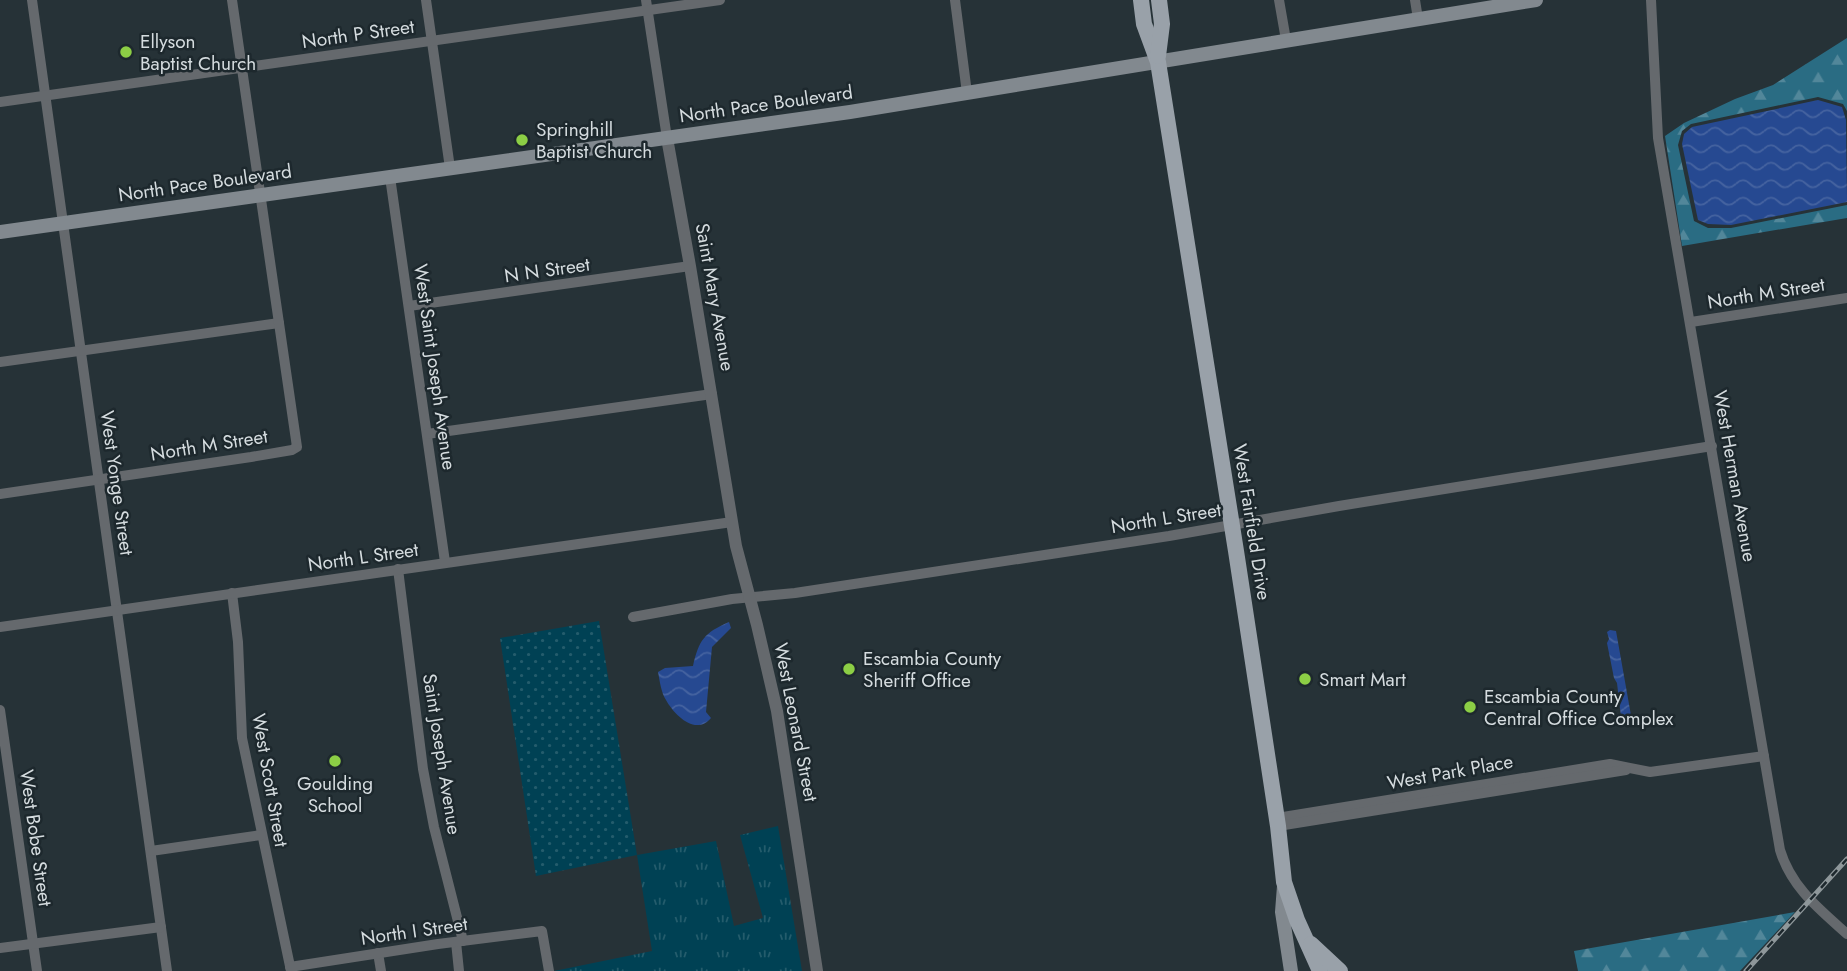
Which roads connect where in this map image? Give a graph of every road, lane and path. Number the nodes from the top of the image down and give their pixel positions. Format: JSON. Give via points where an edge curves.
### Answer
{"nodes":[{"id":1,"x":32,"y":0,"type":"edge"},
{"id":2,"x":232,"y":0,"type":"edge"},
{"id":3,"x":426,"y":0,"type":"edge"},
{"id":4,"x":720,"y":0,"type":"edge"},
{"id":5,"x":955,"y":0,"type":"edge"},
{"id":6,"x":1141,"y":0,"type":"edge"},
{"id":7,"x":1159,"y":0,"type":"edge"},
{"id":8,"x":1279,"y":0,"type":"edge"},
{"id":9,"x":1415,"y":0,"type":"edge"},
{"id":10,"x":1536,"y":0,"type":"edge"},
{"id":11,"x":1651,"y":0,"type":"edge"},
{"id":12,"x":646,"y":5,"type":"edge"},
{"id":13,"x":1418,"y":19,"type":"junction"},
{"id":14,"x":1286,"y":40,"type":"junction"},
{"id":15,"x":432,"y":41,"type":"junction"},
{"id":16,"x":1158,"y":62,"type":"junction"},
{"id":17,"x":242,"y":68,"type":"junction"},
{"id":18,"x":967,"y":93,"type":"junction"},
{"id":19,"x":45,"y":96,"type":"junction"},
{"id":20,"x":0,"y":102,"type":"edge"},
{"id":21,"x":667,"y":138,"type":"junction"},
{"id":22,"x":450,"y":168,"type":"junction"},
{"id":23,"x":390,"y":177,"type":"junction"},
{"id":24,"x":260,"y":195,"type":"junction"},
{"id":25,"x":64,"y":223,"type":"junction"},
{"id":26,"x":0,"y":232,"type":"edge"},
{"id":27,"x":690,"y":266,"type":"junction"},
{"id":28,"x":1847,"y":298,"type":"edge"},
{"id":29,"x":409,"y":306,"type":"junction"},
{"id":30,"x":1691,"y":322,"type":"junction"},
{"id":31,"x":279,"y":323,"type":"junction"},
{"id":32,"x":81,"y":350,"type":"junction"},
{"id":33,"x":0,"y":362,"type":"edge"},
{"id":34,"x":712,"y":394,"type":"junction"},
{"id":35,"x":427,"y":434,"type":"junction"},
{"id":36,"x":1712,"y":446,"type":"junction"},
{"id":37,"x":99,"y":480,"type":"junction"},
{"id":38,"x":0,"y":494,"type":"edge"},
{"id":39,"x":732,"y":522,"type":"junction"},
{"id":40,"x":1232,"y":525,"type":"junction"},
{"id":41,"x":445,"y":562,"type":"junction"},
{"id":42,"x":398,"y":569,"type":"junction"},
{"id":43,"x":232,"y":593,"type":"junction"},
{"id":44,"x":750,"y":599,"type":"junction"},
{"id":45,"x":116,"y":610,"type":"junction"},
{"id":46,"x":633,"y":617,"type":"dead end"},
{"id":47,"x":0,"y":627,"type":"edge"},
{"id":48,"x":0,"y":710,"type":"edge"},
{"id":49,"x":1764,"y":756,"type":"junction"},
{"id":50,"x":1278,"y":822,"type":"junction"},
{"id":51,"x":261,"y":835,"type":"junction"},
{"id":52,"x":151,"y":851,"type":"junction"},
{"id":53,"x":1284,"y":882,"type":"junction"},
{"id":54,"x":161,"y":927,"type":"junction"},
{"id":55,"x":1847,"y":934,"type":"edge"},
{"id":56,"x":1304,"y":936,"type":"junction"},
{"id":57,"x":460,"y":942,"type":"junction"},
{"id":58,"x":33,"y":944,"type":"junction"},
{"id":59,"x":0,"y":948,"type":"edge"},
{"id":60,"x":1320,"y":952,"type":"junction"},
{"id":61,"x":378,"y":953,"type":"junction"},
{"id":62,"x":291,"y":969,"type":"edge"},
{"id":63,"x":37,"y":971,"type":"edge"},
{"id":64,"x":167,"y":971,"type":"edge"},
{"id":65,"x":381,"y":971,"type":"edge"},
{"id":66,"x":459,"y":971,"type":"edge"},
{"id":67,"x":549,"y":971,"type":"edge"},
{"id":68,"x":817,"y":971,"type":"edge"},
{"id":69,"x":1291,"y":971,"type":"edge"},
{"id":70,"x":1320,"y":971,"type":"edge"},
{"id":71,"x":1340,"y":971,"type":"edge"}],
"edges":[{"from":1,"to":19,"type":"street","name":"West Yonge Street"},
{"from":2,"to":17,"type":"street"},
{"from":3,"to":15,"type":"street"},
{"from":4,"to":12,"type":"street","name":"North P Street"},
{"from":5,"to":18,"type":"street"},
{"from":6,"to":16,"type":"main road","name":"West Fairfield Drive"},
{"from":7,"to":16,"type":"main road","name":"West Fairfield Drive"},
{"from":8,"to":14,"type":"street"},
{"from":9,"to":13,"type":"street"},
{"from":10,"to":13,"type":"main road","name":"North Pace Boulevard"},
{"from":11,"to":30,"type":"street","name":"West Herman Avenue","via":[[1658,138]]},
{"from":12,"to":15,"type":"street","name":"North P Street"},
{"from":12,"to":21,"type":"street","name":"Saint Mary Avenue"},
{"from":13,"to":14,"type":"main road","name":"North Pace Boulevard"},
{"from":14,"to":16,"type":"main road","name":"North Pace Boulevard"},
{"from":15,"to":17,"type":"street","name":"North P Street"},
{"from":15,"to":22,"type":"street"},
{"from":16,"to":18,"type":"main road","name":"North Pace Boulevard"},
{"from":16,"to":40,"type":"main road","name":"West Fairfield Drive"},
{"from":17,"to":19,"type":"street","name":"North P Street"},
{"from":17,"to":24,"type":"street"},
{"from":18,"to":21,"type":"main road","name":"North Pace Boulevard"},
{"from":19,"to":20,"type":"street","name":"North P Street"},
{"from":19,"to":25,"type":"street","name":"West Yonge Street"},
{"from":21,"to":22,"type":"main road","name":"North Pace Boulevard"},
{"from":21,"to":27,"type":"street","name":"Saint Mary Avenue"},
{"from":22,"to":23,"type":"main road","name":"North Pace Boulevard"},
{"from":23,"to":24,"type":"main road","name":"North Pace Boulevard"},
{"from":23,"to":29,"type":"street","name":"West Saint Joseph Avenue"},
{"from":24,"to":25,"type":"main road","name":"North Pace Boulevard"},
{"from":24,"to":31,"type":"street"},
{"from":25,"to":26,"type":"main road","name":"North Pace Boulevard"},
{"from":25,"to":32,"type":"street","name":"West Yonge Street"},
{"from":27,"to":29,"type":"street","name":"N N Street"},
{"from":27,"to":34,"type":"street","name":"Saint Mary Avenue"},
{"from":28,"to":30,"type":"street","name":"North M Street"},
{"from":29,"to":35,"type":"street","name":"West Saint Joseph Avenue"},
{"from":30,"to":36,"type":"street","name":"West Herman Avenue"},
{"from":31,"to":32,"type":"street"},
{"from":31,"to":37,"type":"street","name":"North M Street","via":[[297,447]]},
{"from":32,"to":33,"type":"street"},
{"from":32,"to":37,"type":"street","name":"West Yonge Street"},
{"from":34,"to":35,"type":"street"},
{"from":34,"to":39,"type":"street","name":"Saint Mary Avenue"},
{"from":35,"to":41,"type":"street","name":"West Saint Joseph Avenue"},
{"from":36,"to":40,"type":"street","name":"North L Street"},
{"from":36,"to":49,"type":"street","name":"West Herman Avenue"},
{"from":37,"to":38,"type":"street","name":"North M Street"},
{"from":37,"to":45,"type":"street","name":"West Yonge Street"},
{"from":39,"to":41,"type":"street","name":"North L Street"},
{"from":39,"to":44,"type":"street","name":"Saint Mary Avenue"},
{"from":40,"to":44,"type":"street","name":"North L Street"},
{"from":40,"to":50,"type":"main road","name":"West Fairfield Drive"},
{"from":41,"to":42,"type":"street","name":"North L Street"},
{"from":42,"to":43,"type":"street","name":"North L Street"},
{"from":42,"to":57,"type":"street","name":"Saint Joseph Avenue","via":[[423,769]]},
{"from":43,"to":45,"type":"street","name":"North L Street"},
{"from":43,"to":51,"type":"street","name":"West Scott Street","via":[[241,727]]},
{"from":44,"to":46,"type":"street"},
{"from":44,"to":68,"type":"street","name":"West Leonard Street","via":[[776,711]]},
{"from":45,"to":47,"type":"street","name":"North L Street"},
{"from":45,"to":52,"type":"street","name":"West Yonge Street"},
{"from":48,"to":58,"type":"street","name":"West Bobe Street"},
{"from":49,"to":50,"type":"street","name":"West Park Place","via":[[1650,772],[1610,764]]},
{"from":49,"to":55,"type":"street","name":"West Herman Avenue","via":[[1787,871],[1804,894]]},
{"from":50,"to":53,"type":"main road","name":"West Fairfield Drive"},
{"from":51,"to":52,"type":"street"},
{"from":51,"to":62,"type":"street","name":"West Scott Street"},
{"from":52,"to":54,"type":"street","name":"West Yonge Street"},
{"from":53,"to":56,"type":"main road","name":"West Fairfield Drive"},
{"from":53,"to":69,"type":"main road","via":[[1282,912]]},
{"from":54,"to":58,"type":"street"},
{"from":54,"to":64,"type":"street","name":"West Yonge Street"},
{"from":56,"to":60,"type":"main road","name":"West Fairfield Drive"},
{"from":56,"to":70,"type":"main road"},
{"from":57,"to":61,"type":"street","name":"North I Street"},
{"from":57,"to":66,"type":"street","name":"Saint Joseph Avenue"},
{"from":57,"to":67,"type":"street","name":"North I Street","via":[[542,931]]},
{"from":58,"to":59,"type":"street"},
{"from":58,"to":63,"type":"street","name":"West Bobe Street"},
{"from":60,"to":70,"type":"main road"},
{"from":60,"to":71,"type":"main road","name":"West Fairfield Drive"},
{"from":61,"to":62,"type":"street","name":"North I Street"},
{"from":61,"to":65,"type":"street"}]}
